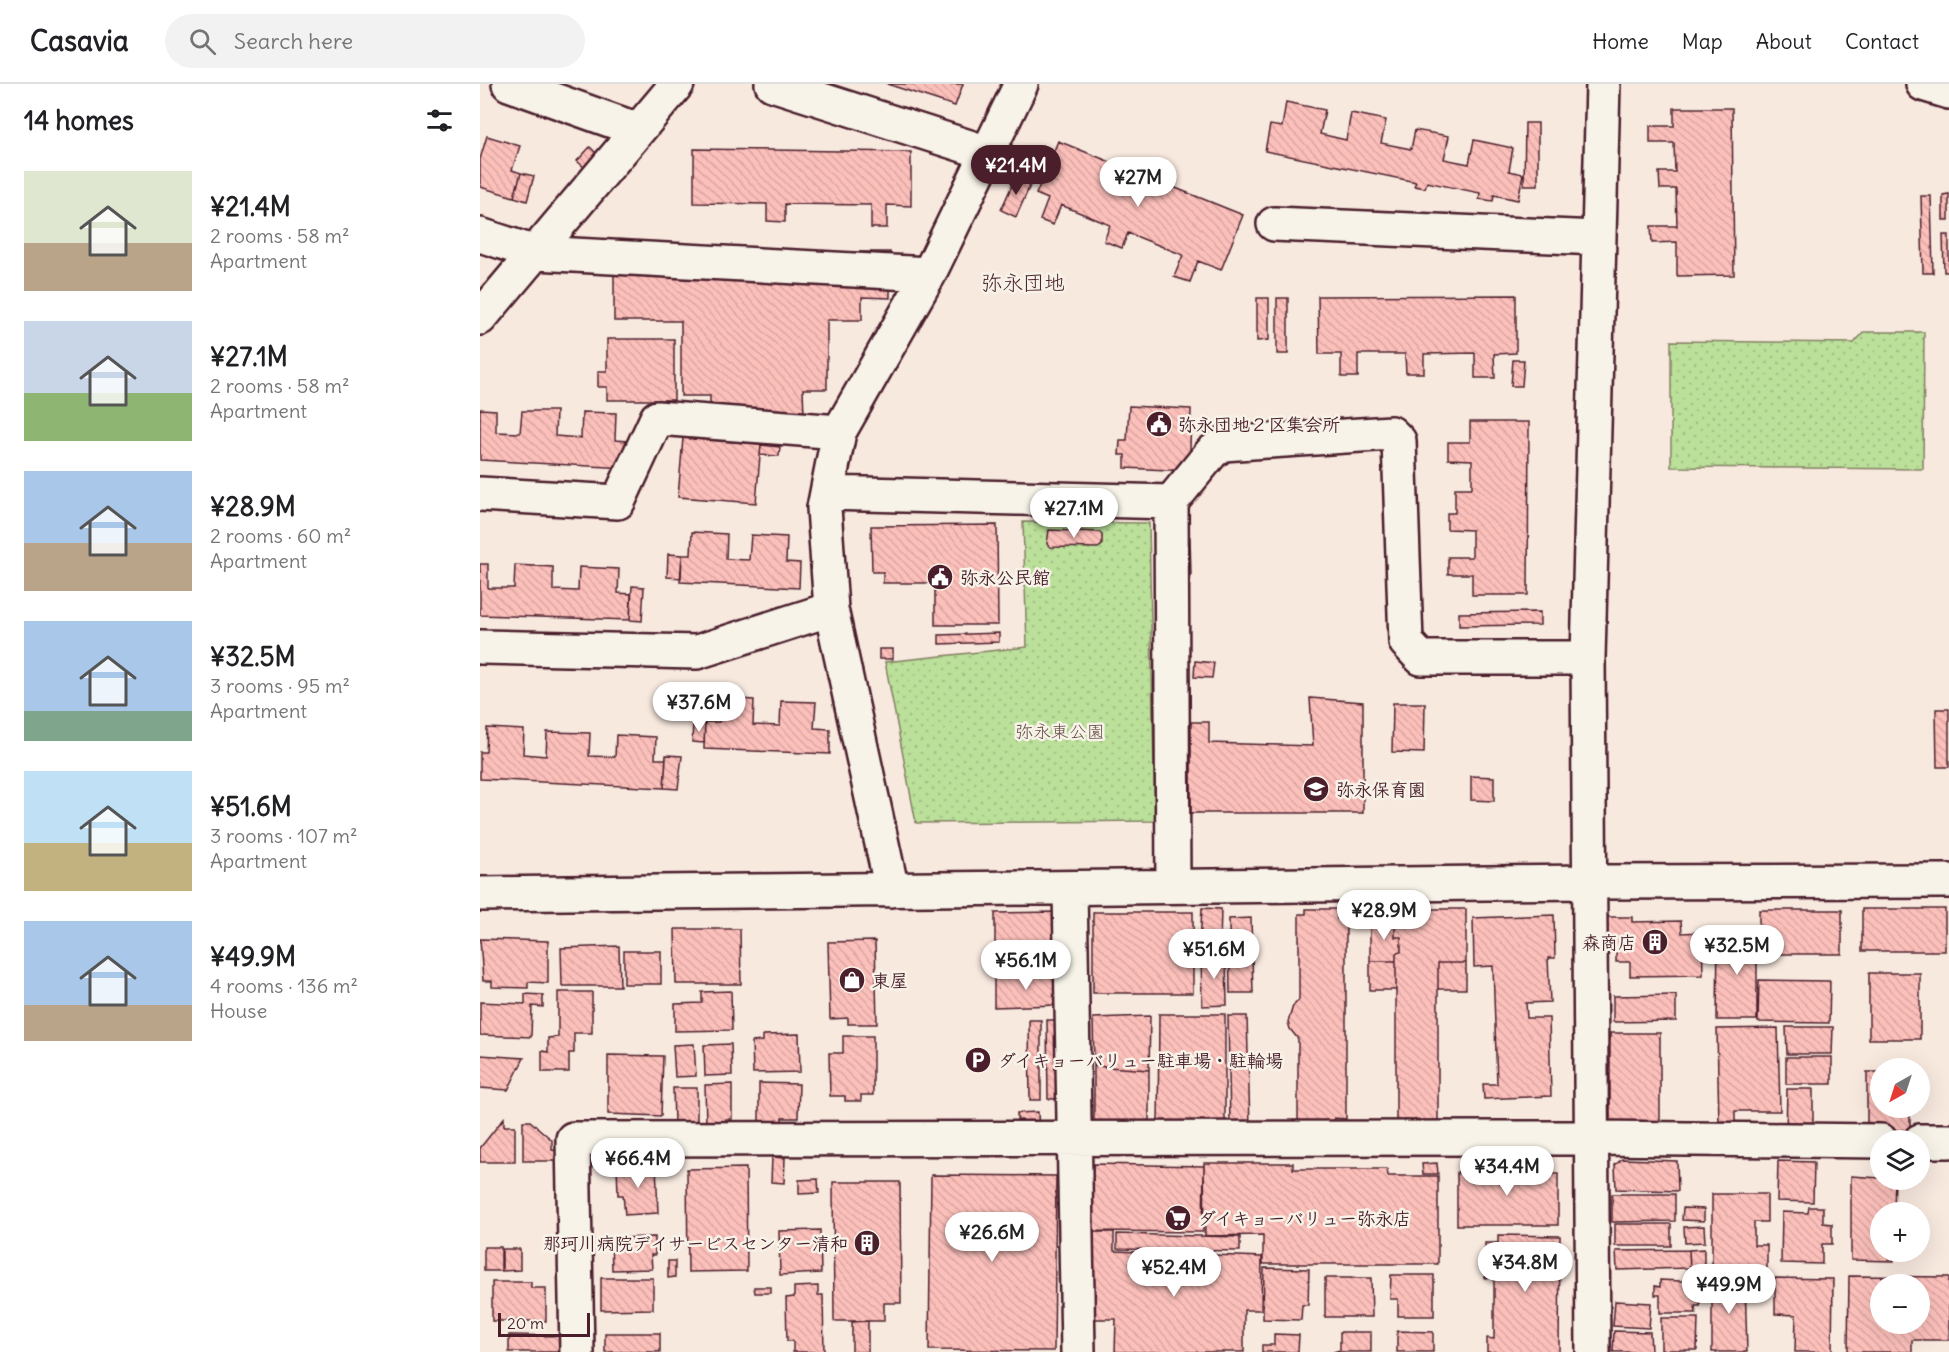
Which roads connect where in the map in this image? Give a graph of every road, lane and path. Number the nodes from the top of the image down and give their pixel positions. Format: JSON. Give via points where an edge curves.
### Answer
{"nodes":[{"id":1,"x":509,"y":84,"type":"edge"},
{"id":2,"x":677,"y":84,"type":"edge"},
{"id":3,"x":772,"y":84,"type":"edge"},
{"id":4,"x":1021,"y":84,"type":"edge"},
{"id":5,"x":1603,"y":84,"type":"edge"},
{"id":6,"x":1923,"y":84,"type":"edge"},
{"id":7,"x":1949,"y":92,"type":"edge"},
{"id":8,"x":639,"y":130,"type":"junction"},
{"id":9,"x":988,"y":153,"type":"junction"},
{"id":10,"x":1274,"y":224,"type":"dead end"},
{"id":11,"x":480,"y":235,"type":"edge"},
{"id":12,"x":1598,"y":238,"type":"junction"},
{"id":13,"x":536,"y":253,"type":"junction"},
{"id":14,"x":928,"y":274,"type":"junction"},
{"id":15,"x":480,"y":318,"type":"edge"},
{"id":16,"x":839,"y":432,"type":"junction"},
{"id":17,"x":827,"y":493,"type":"junction"},
{"id":18,"x":480,"y":494,"type":"edge"},
{"id":19,"x":1171,"y":502,"type":"junction"},
{"id":20,"x":831,"y":609,"type":"junction"},
{"id":21,"x":480,"y":647,"type":"edge"},
{"id":22,"x":1588,"y":658,"type":"junction"},
{"id":23,"x":1949,"y":881,"type":"edge"},
{"id":24,"x":1590,"y":882,"type":"junction"},
{"id":25,"x":1173,"y":886,"type":"junction"},
{"id":26,"x":1070,"y":889,"type":"junction"},
{"id":27,"x":892,"y":890,"type":"junction"},
{"id":28,"x":480,"y":894,"type":"edge"},
{"id":29,"x":1075,"y":1138,"type":"junction"},
{"id":30,"x":1592,"y":1138,"type":"junction"},
{"id":31,"x":1870,"y":1141,"type":"edge"},
{"id":32,"x":1930,"y":1141,"type":"edge"},
{"id":33,"x":1949,"y":1141,"type":"edge"},
{"id":34,"x":577,"y":1352,"type":"edge"},
{"id":35,"x":1078,"y":1352,"type":"edge"},
{"id":36,"x":1593,"y":1352,"type":"edge"}],
"edges":[{"from":1,"to":8,"type":"street"},
{"from":2,"to":8,"type":"street"},
{"from":3,"to":9,"type":"street"},
{"from":4,"to":9,"type":"street"},
{"from":5,"to":12,"type":"street"},
{"from":6,"to":7,"type":"street"},
{"from":8,"to":13,"type":"street"},
{"from":9,"to":14,"type":"street"},
{"from":10,"to":12,"type":"street"},
{"from":11,"to":13,"type":"street"},
{"from":12,"to":22,"type":"street"},
{"from":13,"to":14,"type":"street"},
{"from":13,"to":15,"type":"street"},
{"from":14,"to":16,"type":"street"},
{"from":16,"to":17,"type":"street"},
{"from":16,"to":18,"type":"street","via":[[657,418],[618,502]]},
{"from":17,"to":19,"type":"street"},
{"from":17,"to":20,"type":"street","via":[[824,508]]},
{"from":19,"to":22,"type":"street","via":[[1223,444],[1391,433],[1399,441],[1406,642],[1421,658]]},
{"from":19,"to":25,"type":"street"},
{"from":20,"to":21,"type":"street","via":[[696,652]]},
{"from":20,"to":27,"type":"street"},
{"from":22,"to":24,"type":"street"},
{"from":23,"to":24,"type":"street"},
{"from":24,"to":25,"type":"street"},
{"from":24,"to":30,"type":"street"},
{"from":25,"to":26,"type":"street"},
{"from":26,"to":27,"type":"street"},
{"from":26,"to":29,"type":"street"},
{"from":27,"to":28,"type":"street"},
{"from":29,"to":30,"type":"street"},
{"from":29,"to":34,"type":"street","via":[[573,1139]]},
{"from":29,"to":35,"type":"street"},
{"from":30,"to":31,"type":"street"},
{"from":30,"to":36,"type":"street"},
{"from":32,"to":33,"type":"street"}]}
